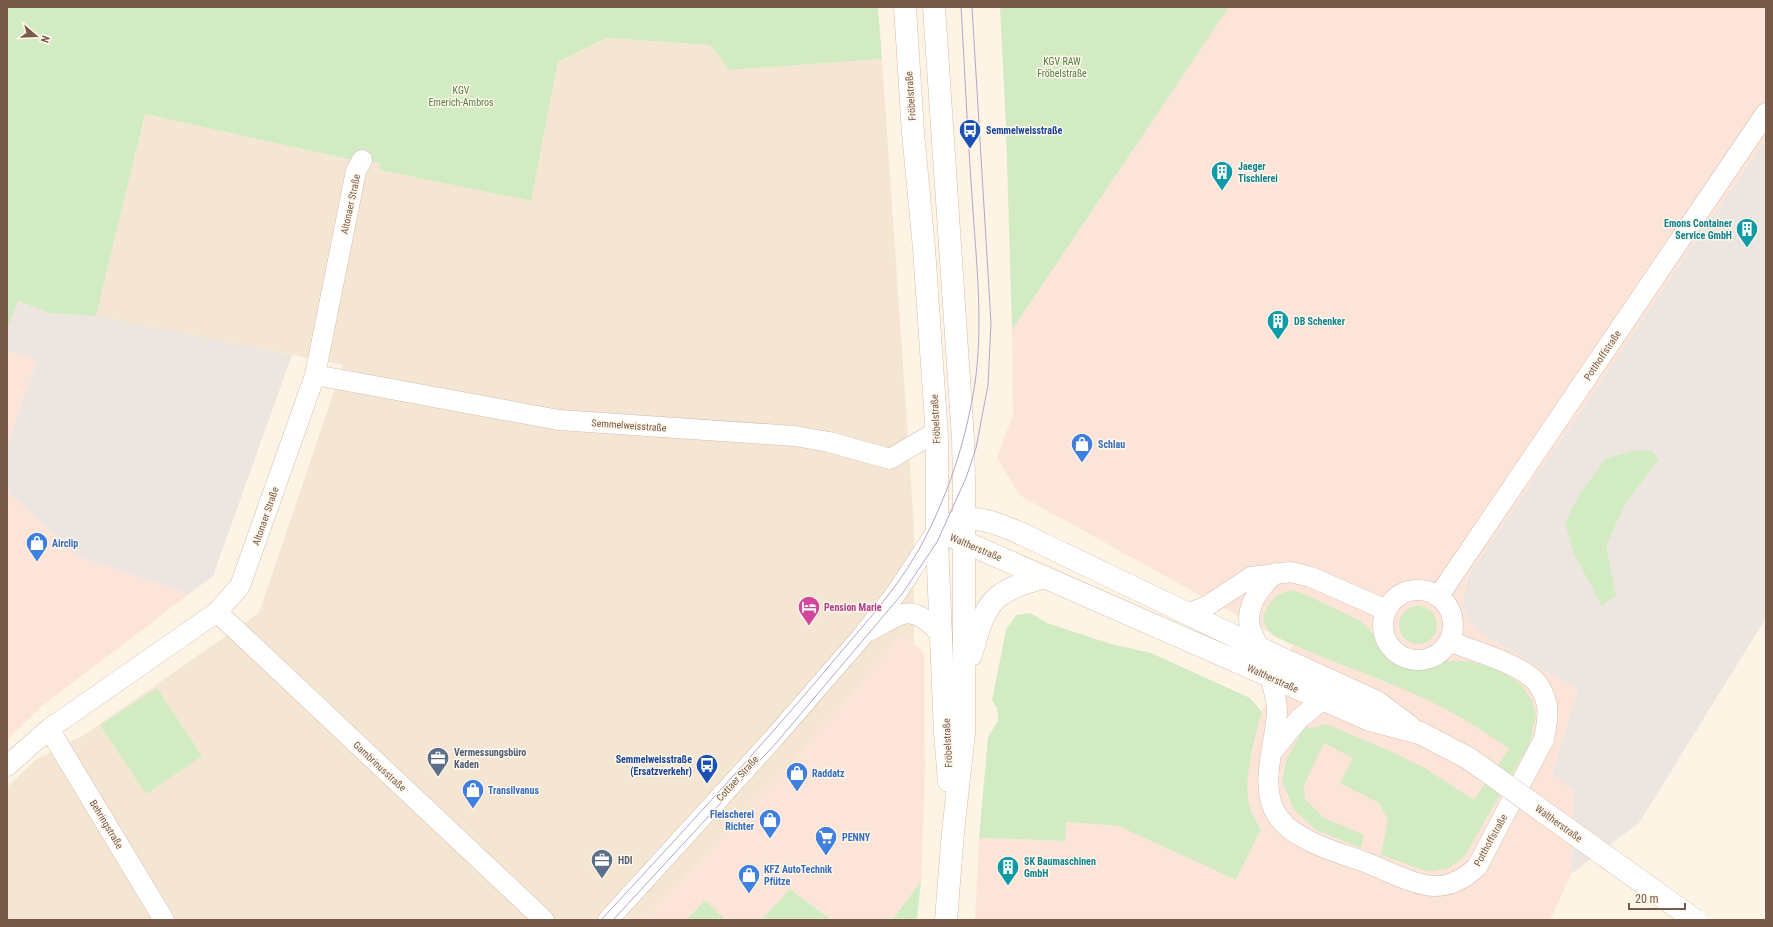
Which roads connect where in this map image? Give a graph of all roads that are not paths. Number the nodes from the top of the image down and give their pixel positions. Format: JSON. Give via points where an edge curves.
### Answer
{"nodes":[{"id":1,"x":905,"y":7,"type":"edge"},
{"id":2,"x":934,"y":7,"type":"edge"},
{"id":3,"x":1766,"y":113,"type":"edge"},
{"id":4,"x":362,"y":160,"type":"dead end"},
{"id":5,"x":315,"y":375,"type":"junction"},
{"id":6,"x":936,"y":432,"type":"junction"},
{"id":7,"x":964,"y":518,"type":"junction"},
{"id":8,"x":937,"y":531,"type":"junction"},
{"id":9,"x":964,"y":541,"type":"junction"},
{"id":10,"x":1276,"y":573,"type":"junction"},
{"id":11,"x":1045,"y":577,"type":"junction"},
{"id":12,"x":1438,"y":597,"type":"junction"},
{"id":13,"x":1386,"y":610,"type":"junction"},
{"id":14,"x":217,"y":612,"type":"junction"},
{"id":15,"x":1187,"y":614,"type":"junction"},
{"id":16,"x":864,"y":634,"type":"junction"},
{"id":17,"x":942,"y":635,"type":"junction"},
{"id":18,"x":1449,"y":641,"type":"junction"},
{"id":19,"x":1259,"y":648,"type":"junction"},
{"id":20,"x":1271,"y":678,"type":"junction"},
{"id":21,"x":964,"y":679,"type":"junction"},
{"id":22,"x":1322,"y":700,"type":"junction"},
{"id":23,"x":49,"y":729,"type":"junction"},
{"id":24,"x":1420,"y":733,"type":"junction"},
{"id":25,"x":1273,"y":750,"type":"junction"},
{"id":26,"x":7,"y":766,"type":"edge"},
{"id":27,"x":953,"y":832,"type":"junction"},
{"id":28,"x":164,"y":920,"type":"edge"},
{"id":29,"x":544,"y":920,"type":"edge"},
{"id":30,"x":608,"y":920,"type":"edge"},
{"id":31,"x":946,"y":920,"type":"edge"},
{"id":32,"x":1695,"y":920,"type":"edge"}],
"edges":[{"from":1,"to":6,"type":"main road","name":"Fröbelstraße"},
{"from":2,"to":7,"type":"main road","name":"Fröbelstraße","via":[[963,439]]},
{"from":3,"to":12,"type":"street","name":"Potthoffstraße"},
{"from":4,"to":5,"type":"street","name":"Altonaer Straße","via":[[356,171]]},
{"from":5,"to":6,"type":"street","name":"Semmelweisstraße","via":[[559,420],[795,436],[829,442],[890,459]]},
{"from":5,"to":14,"type":"street","name":"Altonaer Straße","via":[[240,586]]},
{"from":6,"to":8,"type":"main road","name":"Fröbelstraße"},
{"from":7,"to":8,"type":"main road","name":"Waltherstraße"},
{"from":7,"to":9,"type":"main road","name":"Fröbelstraße"},
{"from":7,"to":15,"type":"main road","name":"Waltherstraße","via":[[993,523],[1022,534]]},
{"from":8,"to":9,"type":"main road","name":"Waltherstraße"},
{"from":8,"to":16,"type":"street","name":"Cottaer Straße","via":[[897,592]]},
{"from":8,"to":17,"type":"main road","name":"Fröbelstraße"},
{"from":9,"to":11,"type":"main road","name":"Waltherstraße"},
{"from":9,"to":21,"type":"main road","name":"Fröbelstraße"},
{"from":10,"to":13,"type":"street","via":[[1291,572],[1311,577]]},
{"from":10,"to":15,"type":"street","via":[[1251,577],[1207,606]]},
{"from":10,"to":19,"type":"street","via":[[1263,584],[1254,599],[1250,613],[1250,627]]},
{"from":11,"to":20,"type":"main road","name":"Waltherstraße"},
{"from":11,"to":21,"type":"main road","via":[[1016,586],[997,596],[980,625]]},
{"from":12,"to":13,"type":"street","via":[[1415,590],[1403,593],[1393,600]]},
{"from":12,"to":18,"type":"street","via":[[1447,606],[1452,617]]},
{"from":13,"to":18,"type":"street","via":[[1384,634],[1388,645],[1397,654],[1408,659],[1431,658],[1442,651]]},
{"from":14,"to":23,"type":"street","name":"Altonaer Straße"},
{"from":14,"to":29,"type":"street","name":"Gambrinusstraße"},
{"from":15,"to":19,"type":"main road","name":"Waltherstraße"},
{"from":16,"to":17,"type":"street","name":"Cottaer Straße","via":[[902,614],[915,614],[929,622]]},
{"from":16,"to":30,"type":"street","name":"Cottaer Straße","via":[[773,739]]},
{"from":17,"to":27,"type":"main road","name":"Fröbelstraße","via":[[945,733]]},
{"from":18,"to":25,"type":"street","name":"Potthoffstraße","via":[[1514,667],[1531,677],[1540,687],[1547,705],[1544,739],[1488,848],[1477,867],[1466,878],[1434,886],[1417,882],[1303,838],[1284,825],[1274,810],[1269,794],[1268,771]]},
{"from":19,"to":24,"type":"main road","name":"Waltherstraße","via":[[1377,702]]},
{"from":20,"to":22,"type":"main road","name":"Waltherstraße"},
{"from":20,"to":25,"type":"street","name":"Potthoffstraße","via":[[1277,709]]},
{"from":21,"to":27,"type":"main road","name":"Fröbelstraße","via":[[964,733]]},
{"from":22,"to":24,"type":"main road","name":"Waltherstraße","via":[[1370,720]]},
{"from":22,"to":25,"type":"street","name":"Potthoffstraße","via":[[1299,719]]},
{"from":23,"to":26,"type":"street","name":"Altonaer Straße"},
{"from":23,"to":28,"type":"street","name":"Behringstraße"},
{"from":24,"to":32,"type":"main road","name":"Waltherstraße","bridge":true,"via":[[1468,758]]},
{"from":27,"to":31,"type":"main road","name":"Fröbelstraße"}]}
